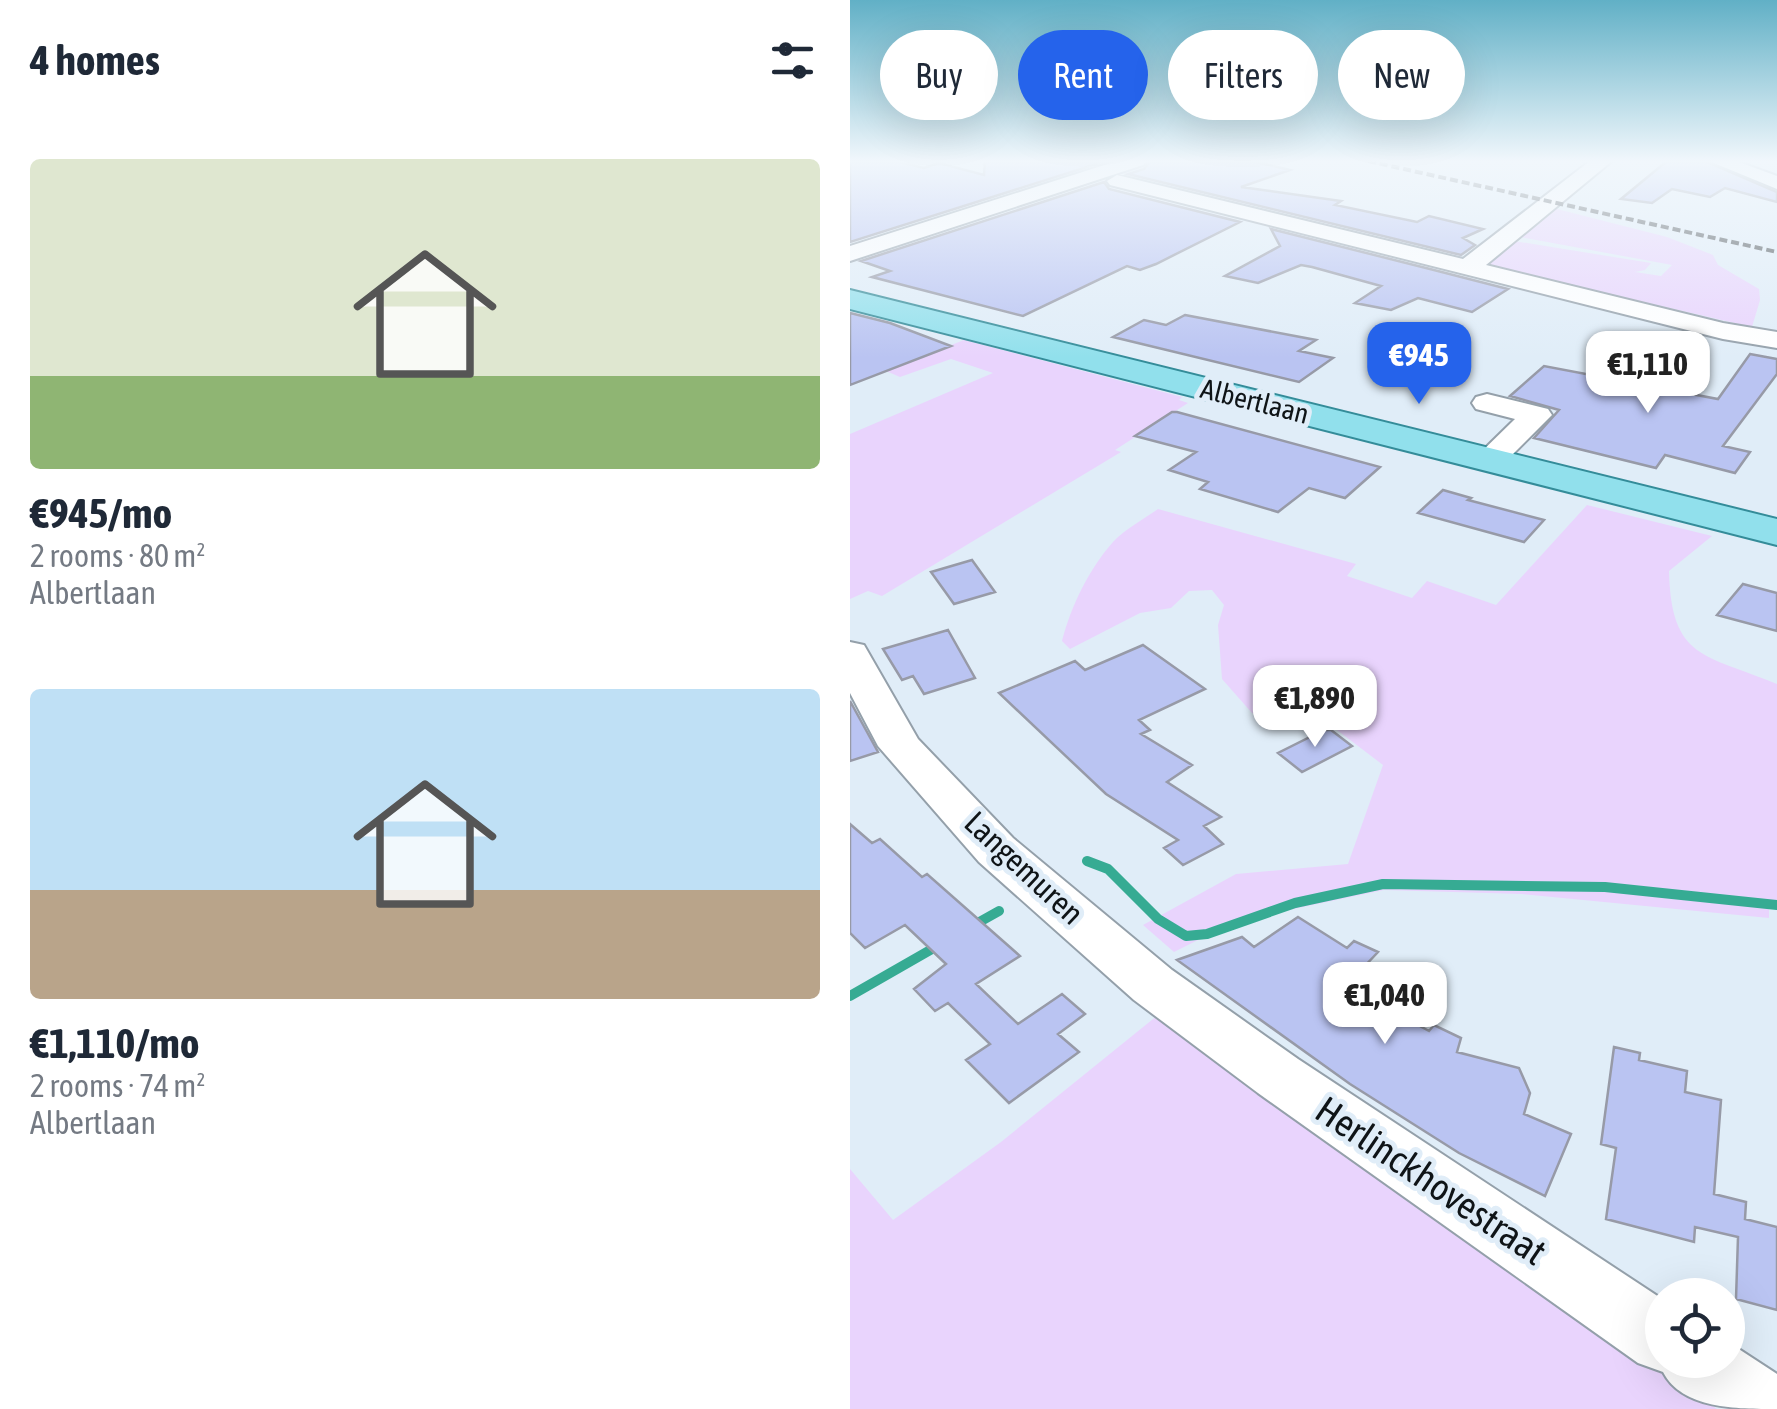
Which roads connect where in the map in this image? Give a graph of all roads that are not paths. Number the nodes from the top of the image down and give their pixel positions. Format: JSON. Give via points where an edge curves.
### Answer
{"nodes":[{"id":1,"x":937,"y":227,"type":"edge"},
{"id":2,"x":1317,"y":227,"type":"edge"},
{"id":3,"x":1518,"y":227,"type":"edge"},
{"id":4,"x":850,"y":254,"type":"edge"},
{"id":5,"x":1466,"y":268,"type":"junction"},
{"id":6,"x":850,"y":299,"type":"edge"},
{"id":7,"x":1777,"y":340,"type":"edge"},
{"id":8,"x":1487,"y":404,"type":"dead end"},
{"id":9,"x":1489,"y":460,"type":"junction"},
{"id":10,"x":1777,"y":532,"type":"edge"},
{"id":11,"x":850,"y":654,"type":"edge"},
{"id":12,"x":1153,"y":985,"type":"joint"},
{"id":13,"x":1645,"y":1327,"type":"edge"},
{"id":14,"x":1720,"y":1378,"type":"edge"},
{"id":15,"x":1767,"y":1409,"type":"edge"}],
"edges":[{"from":1,"to":4,"type":"street"},
{"from":2,"to":5,"type":"street"},
{"from":3,"to":5,"type":"street"},
{"from":5,"to":7,"type":"street"},
{"from":6,"to":9,"type":"main road","name":"Albertlaan"},
{"from":8,"to":9,"type":"street","via":[[1537,415]]},
{"from":9,"to":10,"type":"main road","name":"Albertlaan"},
{"from":11,"to":12,"type":"street","name":"Langemuren","via":[[900,746],[996,850]]},
{"from":12,"to":13,"type":"street","name":"Herlinckhovestraat"},
{"from":14,"to":15,"type":"street"}]}
